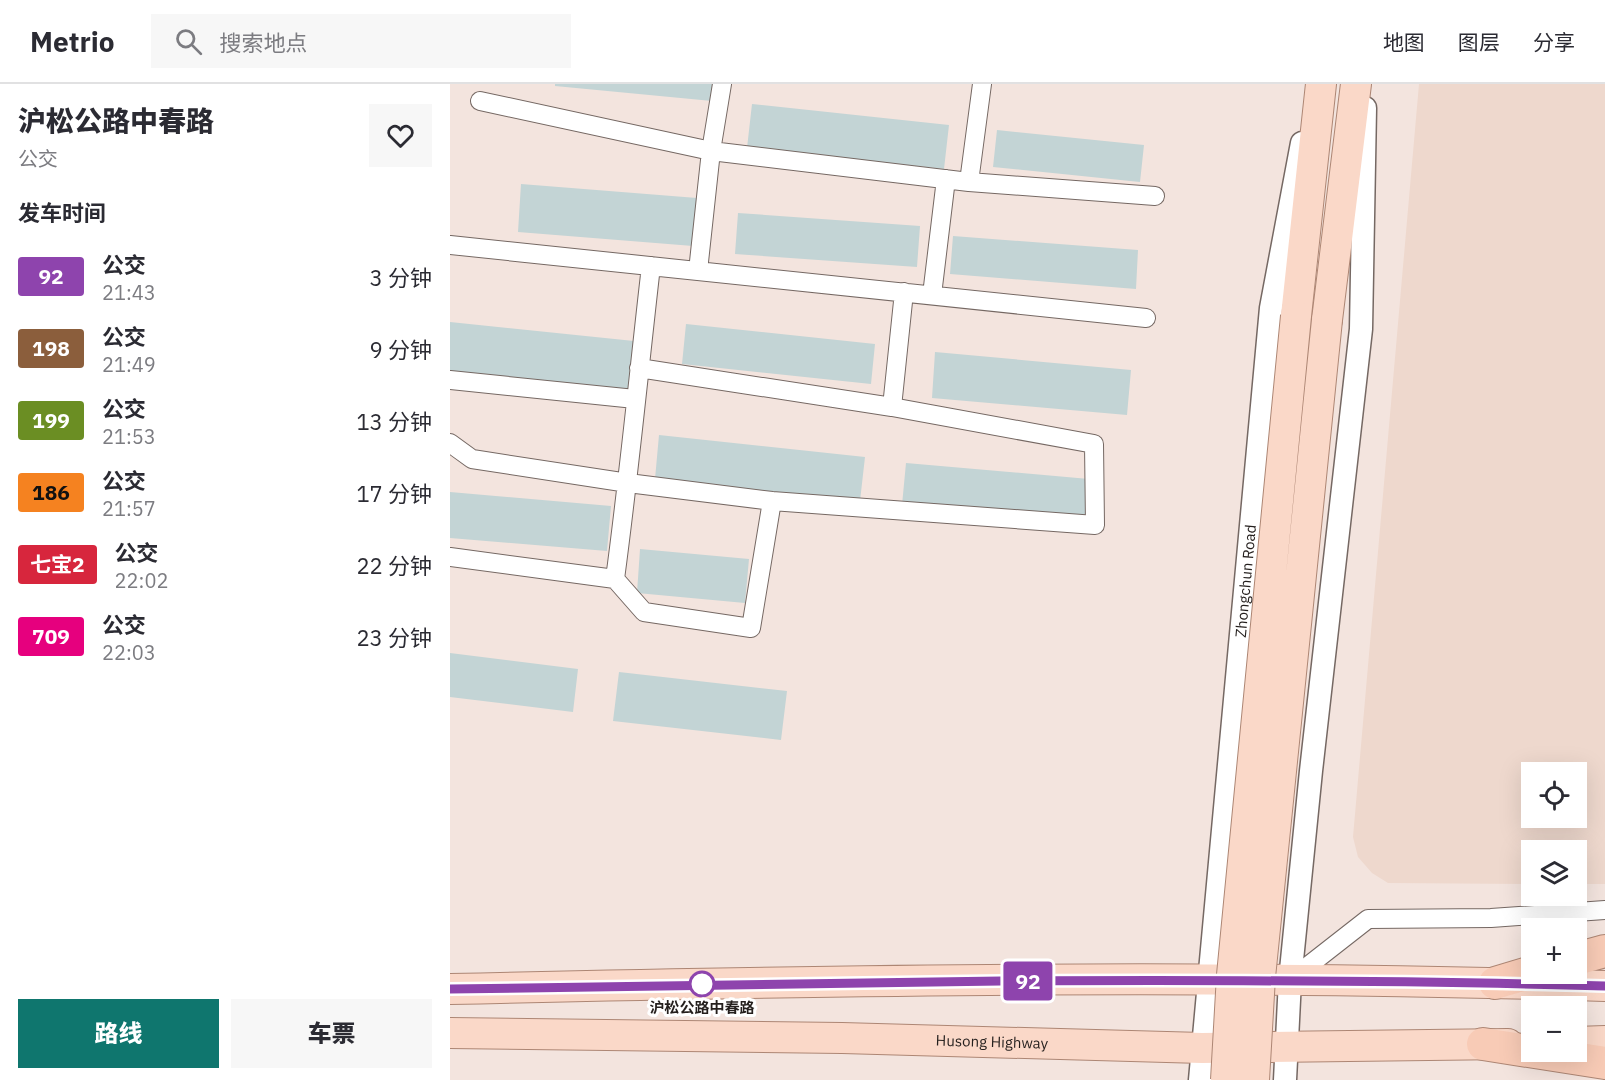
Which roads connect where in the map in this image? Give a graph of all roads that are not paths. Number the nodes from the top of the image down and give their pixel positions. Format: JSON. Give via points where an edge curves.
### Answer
{"nodes":[{"id":1,"x":722,"y":84,"type":"edge"},
{"id":2,"x":982,"y":84,"type":"edge"},
{"id":3,"x":1313,"y":84,"type":"edge"},
{"id":4,"x":1321,"y":84,"type":"edge"},
{"id":5,"x":1356,"y":84,"type":"edge"},
{"id":6,"x":1365,"y":84,"type":"edge"},
{"id":7,"x":480,"y":101,"type":"dead end"},
{"id":8,"x":711,"y":151,"type":"junction"},
{"id":9,"x":946,"y":179,"type":"junction"},
{"id":10,"x":969,"y":182,"type":"junction"},
{"id":11,"x":1155,"y":196,"type":"dead end"},
{"id":12,"x":450,"y":245,"type":"edge"},
{"id":13,"x":651,"y":266,"type":"junction"},
{"id":14,"x":698,"y":271,"type":"junction"},
{"id":15,"x":904,"y":292,"type":"junction"},
{"id":16,"x":932,"y":295,"type":"junction"},
{"id":17,"x":1146,"y":318,"type":"dead end"},
{"id":18,"x":639,"y":368,"type":"junction"},
{"id":19,"x":450,"y":380,"type":"edge"},
{"id":20,"x":635,"y":399,"type":"junction"},
{"id":21,"x":892,"y":407,"type":"junction"},
{"id":22,"x":450,"y":443,"type":"edge"},
{"id":23,"x":628,"y":483,"type":"junction"},
{"id":24,"x":772,"y":501,"type":"junction"},
{"id":25,"x":450,"y":557,"type":"edge"},
{"id":26,"x":615,"y":579,"type":"junction"},
{"id":27,"x":1605,"y":910,"type":"edge"},
{"id":28,"x":1605,"y":951,"type":"edge"},
{"id":29,"x":1587,"y":956,"type":"edge"},
{"id":30,"x":1521,"y":975,"type":"edge"},
{"id":31,"x":1209,"y":979,"type":"junction"},
{"id":32,"x":1290,"y":980,"type":"junction"},
{"id":33,"x":1495,"y":983,"type":"junction"},
{"id":34,"x":1605,"y":986,"type":"edge"},
{"id":35,"x":450,"y":989,"type":"edge"},
{"id":36,"x":450,"y":1033,"type":"edge"},
{"id":37,"x":1605,"y":1041,"type":"edge"},
{"id":38,"x":1587,"y":1042,"type":"edge"},
{"id":39,"x":1521,"y":1043,"type":"edge"},
{"id":40,"x":1483,"y":1044,"type":"junction"},
{"id":41,"x":1286,"y":1046,"type":"junction"},
{"id":42,"x":1202,"y":1048,"type":"junction"},
{"id":43,"x":1605,"y":1063,"type":"edge"},
{"id":44,"x":1605,"y":1077,"type":"edge"},
{"id":45,"x":1200,"y":1080,"type":"edge"},
{"id":46,"x":1226,"y":1080,"type":"edge"},
{"id":47,"x":1254,"y":1080,"type":"edge"},
{"id":48,"x":1285,"y":1080,"type":"edge"}],
"edges":[{"from":1,"to":8,"type":"street"},
{"from":2,"to":10,"type":"street"},
{"from":3,"to":31,"type":"street","name":"Zhongchun Road","via":[[1271,308]]},
{"from":4,"to":46,"type":"main road","name":"Zhongchun Road","bridge":true,"via":[[1232,975]]},
{"from":5,"to":47,"type":"main road","bridge":true,"via":[[1327,320],[1260,977]]},
{"from":6,"to":32,"type":"street","via":[[1361,329]]},
{"from":7,"to":8,"type":"street"},
{"from":8,"to":9,"type":"street"},
{"from":8,"to":14,"type":"street"},
{"from":9,"to":10,"type":"street"},
{"from":9,"to":16,"type":"street"},
{"from":10,"to":11,"type":"street"},
{"from":12,"to":13,"type":"street"},
{"from":13,"to":14,"type":"street"},
{"from":13,"to":18,"type":"street"},
{"from":14,"to":15,"type":"street"},
{"from":15,"to":16,"type":"street"},
{"from":15,"to":21,"type":"street"},
{"from":16,"to":17,"type":"street"},
{"from":18,"to":20,"type":"street"},
{"from":18,"to":21,"type":"street"},
{"from":19,"to":20,"type":"street"},
{"from":20,"to":23,"type":"street"},
{"from":21,"to":24,"type":"street","via":[[1094,444],[1095,525]]},
{"from":22,"to":23,"type":"street","via":[[472,459]]},
{"from":23,"to":24,"type":"street"},
{"from":23,"to":26,"type":"street"},
{"from":24,"to":26,"type":"street","via":[[751,628],[644,612]]},
{"from":25,"to":26,"type":"street"},
{"from":27,"to":32,"type":"street","via":[[1491,918],[1368,919]]},
{"from":28,"to":29,"type":"highway"},
{"from":30,"to":33,"type":"highway"},
{"from":31,"to":32,"type":"main road"},
{"from":31,"to":35,"type":"main road"},
{"from":31,"to":42,"type":"street","name":"Zhongchun Road"},
{"from":32,"to":33,"type":"main road"},
{"from":32,"to":41,"type":"street"},
{"from":33,"to":34,"type":"main road"},
{"from":36,"to":42,"type":"main road","name":"Husong Highway"},
{"from":37,"to":38,"type":"main road"},
{"from":39,"to":40,"type":"main road","name":"Husong Highway"},
{"from":40,"to":41,"type":"main road","name":"Husong Highway"},
{"from":40,"to":43,"type":"highway"},
{"from":40,"to":44,"type":"street"},
{"from":41,"to":42,"type":"main road","name":"Husong Highway"},
{"from":41,"to":48,"type":"street"},
{"from":42,"to":45,"type":"street","name":"Zhongchun Road"}]}
